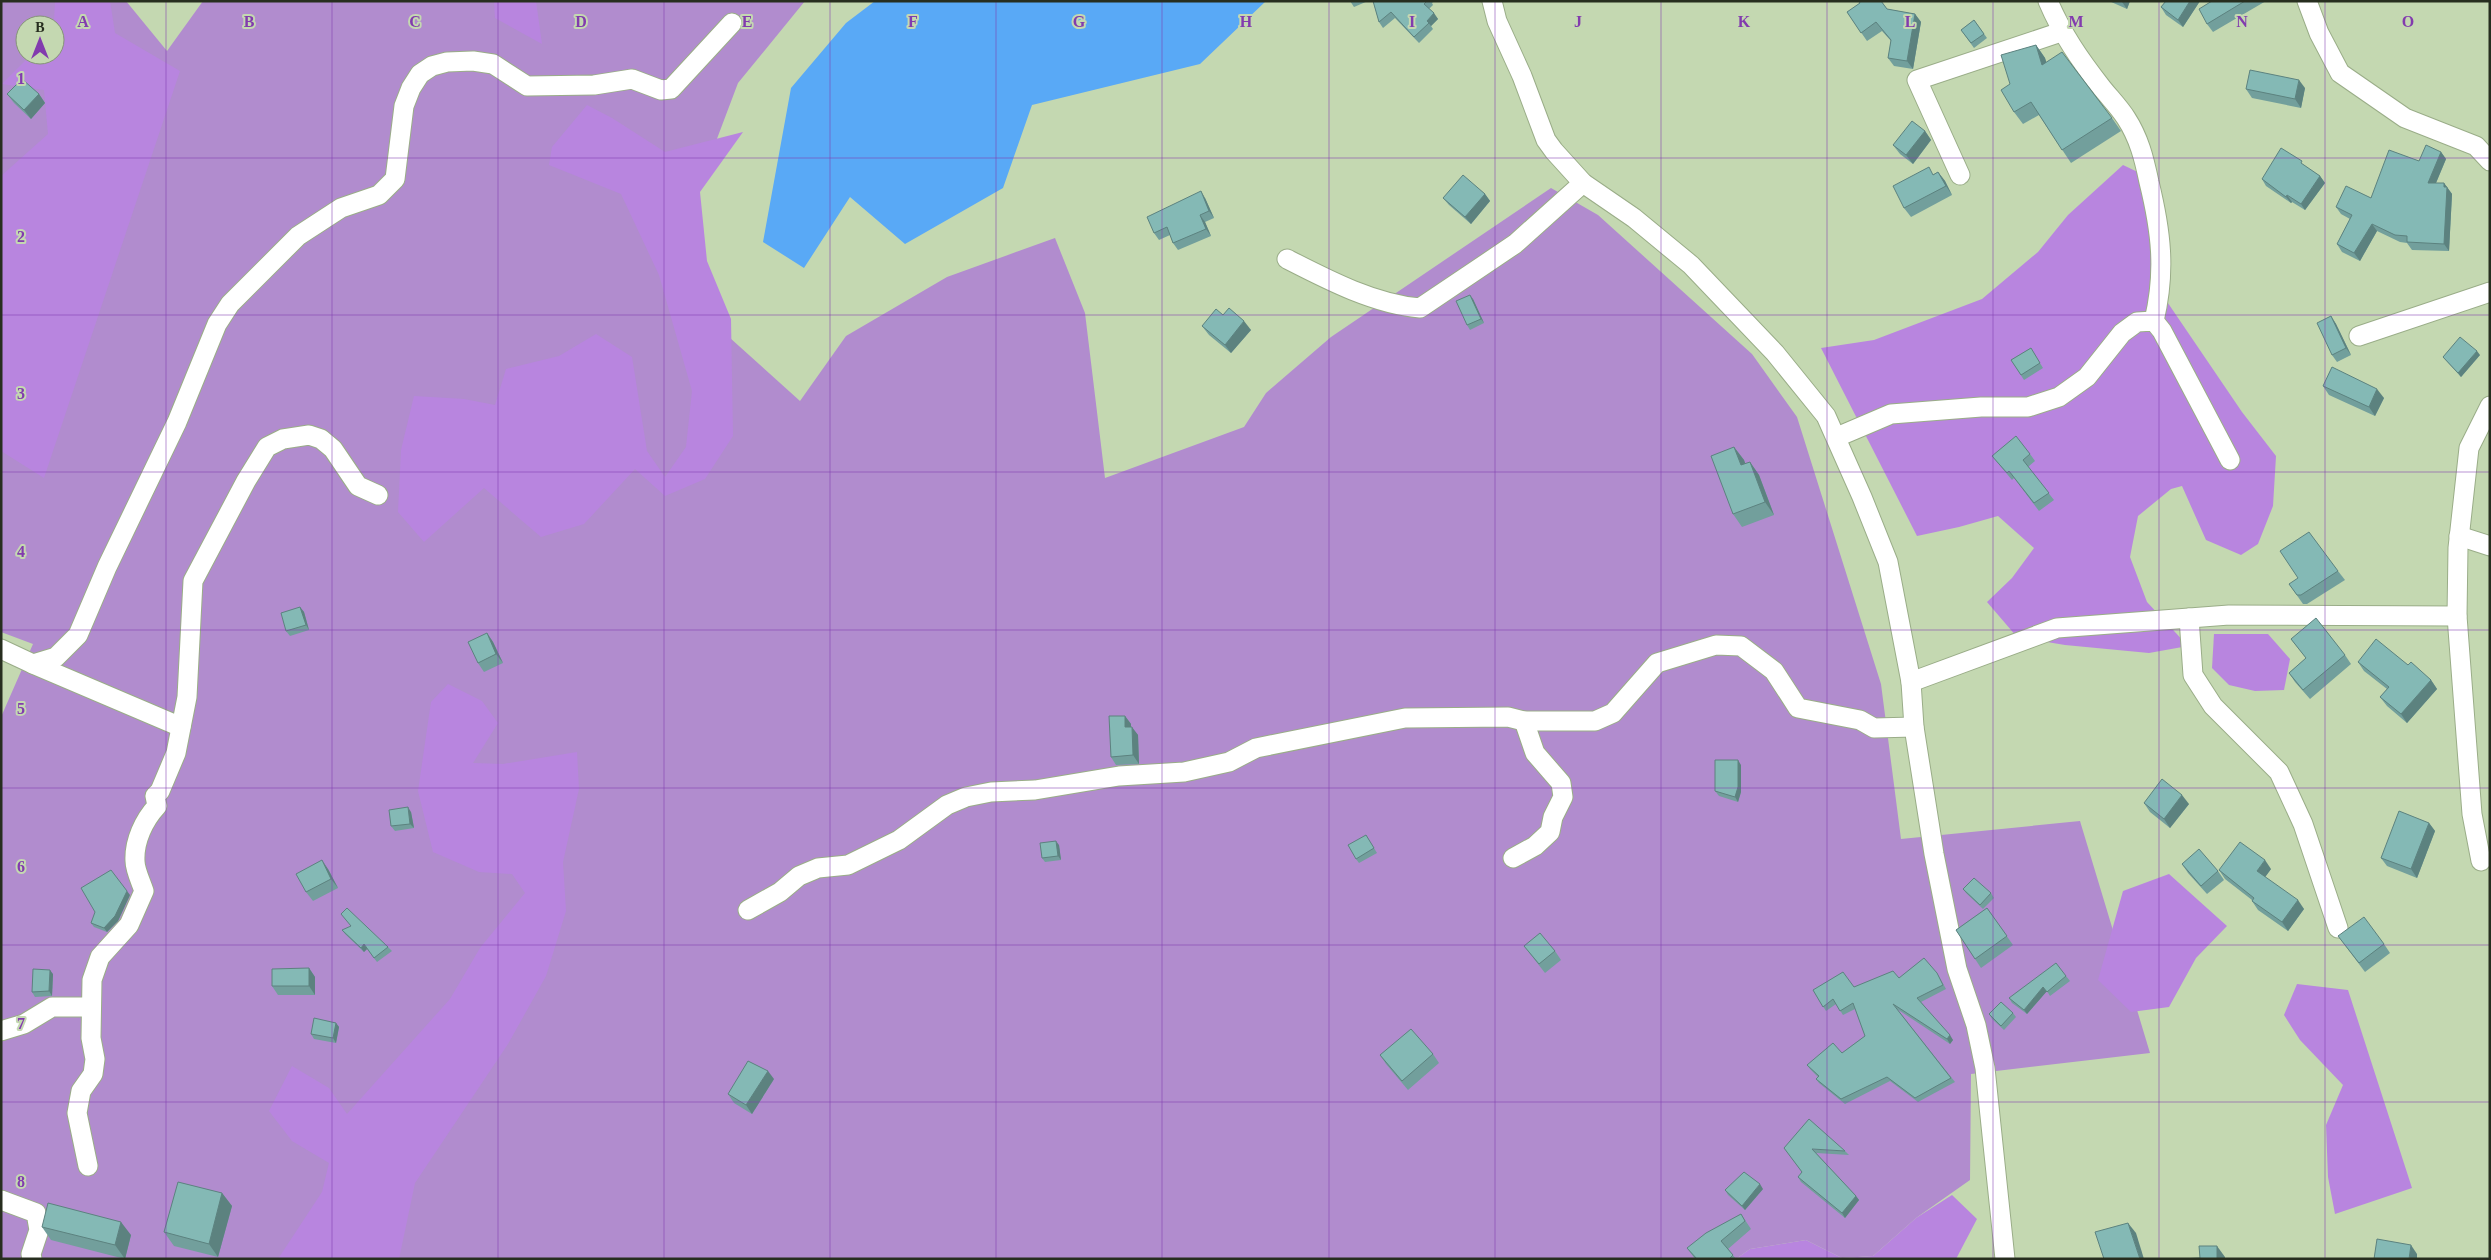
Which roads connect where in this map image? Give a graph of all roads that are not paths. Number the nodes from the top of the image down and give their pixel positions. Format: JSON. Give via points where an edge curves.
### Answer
{"nodes":[{"id":1,"x":1492,"y":1,"type":"edge"},
{"id":2,"x":2048,"y":1,"type":"edge"},
{"id":3,"x":2307,"y":1,"type":"edge"},
{"id":4,"x":732,"y":23,"type":"dead end"},
{"id":5,"x":2061,"y":32,"type":"junction"},
{"id":6,"x":2490,"y":161,"type":"edge"},
{"id":7,"x":1960,"y":175,"type":"dead end"},
{"id":8,"x":1584,"y":183,"type":"junction"},
{"id":9,"x":1287,"y":259,"type":"dead end"},
{"id":10,"x":2490,"y":292,"type":"edge"},
{"id":11,"x":2154,"y":321,"type":"junction"},
{"id":12,"x":2359,"y":336,"type":"dead end"},
{"id":13,"x":2490,"y":406,"type":"edge"},
{"id":14,"x":1837,"y":437,"type":"junction"},
{"id":15,"x":2230,"y":460,"type":"dead end"},
{"id":16,"x":378,"y":495,"type":"dead end"},
{"id":17,"x":2460,"y":536,"type":"junction"},
{"id":18,"x":2490,"y":546,"type":"edge"},
{"id":19,"x":2457,"y":616,"type":"junction"},
{"id":20,"x":2189,"y":618,"type":"junction"},
{"id":21,"x":1,"y":649,"type":"edge"},
{"id":22,"x":33,"y":664,"type":"junction"},
{"id":23,"x":1911,"y":682,"type":"junction"},
{"id":24,"x":1524,"y":721,"type":"junction"},
{"id":25,"x":181,"y":727,"type":"junction"},
{"id":26,"x":1914,"y":727,"type":"junction"},
{"id":27,"x":1513,"y":858,"type":"dead end"},
{"id":28,"x":2480,"y":862,"type":"dead end"},
{"id":29,"x":748,"y":910,"type":"dead end"},
{"id":30,"x":2338,"y":928,"type":"dead end"},
{"id":31,"x":92,"y":1007,"type":"junction"},
{"id":32,"x":1,"y":1031,"type":"edge"},
{"id":33,"x":88,"y":1166,"type":"dead end"},
{"id":34,"x":1,"y":1200,"type":"edge"},
{"id":35,"x":32,"y":1259,"type":"edge"},
{"id":36,"x":2005,"y":1259,"type":"edge"}],
"edges":[{"from":1,"to":8,"type":"street","via":[[1497,21],[1546,140]]},
{"from":2,"to":5,"type":"street"},
{"from":3,"to":6,"type":"street","via":[[2340,73],[2405,118],[2476,146]]},
{"from":4,"to":22,"type":"street","via":[[671,90],[661,90],[632,79],[594,85],[527,86],[493,64],[473,62],[440,64],[420,74],[404,106],[395,179],[379,195],[341,208],[298,236],[230,304],[218,324],[177,422],[78,635],[56,657]]},
{"from":5,"to":7,"type":"street","via":[[1918,80]]},
{"from":5,"to":11,"type":"street","via":[[2125,116],[2143,154],[2158,220],[2162,263],[2161,292]]},
{"from":8,"to":9,"type":"street","via":[[1515,244],[1420,308],[1366,295]]},
{"from":8,"to":14,"type":"street","via":[[1634,218],[1691,265],[1775,353],[1826,416]]},
{"from":10,"to":12,"type":"street"},
{"from":11,"to":14,"type":"street","via":[[2137,322],[2122,333],[2087,377],[2059,398],[2028,407],[1956,408],[1891,414]]},
{"from":11,"to":15,"type":"street","via":[[2162,330]]},
{"from":13,"to":17,"type":"street","via":[[2469,448]]},
{"from":14,"to":23,"type":"street","via":[[1888,562]]},
{"from":16,"to":25,"type":"street","via":[[358,486],[333,449],[315,436],[284,439],[267,447],[193,581],[188,697]]},
{"from":17,"to":18,"type":"street"},
{"from":17,"to":19,"type":"street"},
{"from":19,"to":20,"type":"street","via":[[2229,615]]},
{"from":19,"to":28,"type":"street","via":[[2472,814]]},
{"from":20,"to":23,"type":"street","via":[[2057,628]]},
{"from":20,"to":30,"type":"street","via":[[2193,675],[2214,706],[2279,772],[2303,824]]},
{"from":21,"to":22,"type":"street"},
{"from":22,"to":25,"type":"street"},
{"from":23,"to":26,"type":"street"},
{"from":24,"to":26,"type":"street","via":[[1595,721],[1613,713],[1657,663],[1716,646],[1741,646],[1774,670],[1798,708],[1860,720],[1874,728]]},
{"from":24,"to":27,"type":"street","via":[[1535,753],[1562,783],[1563,797],[1550,832],[1535,846]]},
{"from":24,"to":29,"type":"street","via":[[1508,717],[1405,718],[1256,748],[1229,762],[1184,772],[1119,776],[1035,790],[966,796],[947,805],[891,845],[848,866],[818,868],[799,876],[780,892]]},
{"from":25,"to":31,"type":"street","via":[[176,753],[155,796],[158,806],[149,815],[138,841],[135,862],[144,892],[129,926],[100,957],[92,980]]},
{"from":26,"to":36,"type":"street","via":[[1955,959],[1976,1025],[1985,1068]]},
{"from":31,"to":32,"type":"street","via":[[52,1007],[24,1024]]},
{"from":31,"to":33,"type":"street","via":[[93,1074],[81,1091],[77,1113]]},
{"from":34,"to":35,"type":"street","via":[[36,1213],[39,1230],[30,1254]]}]}
